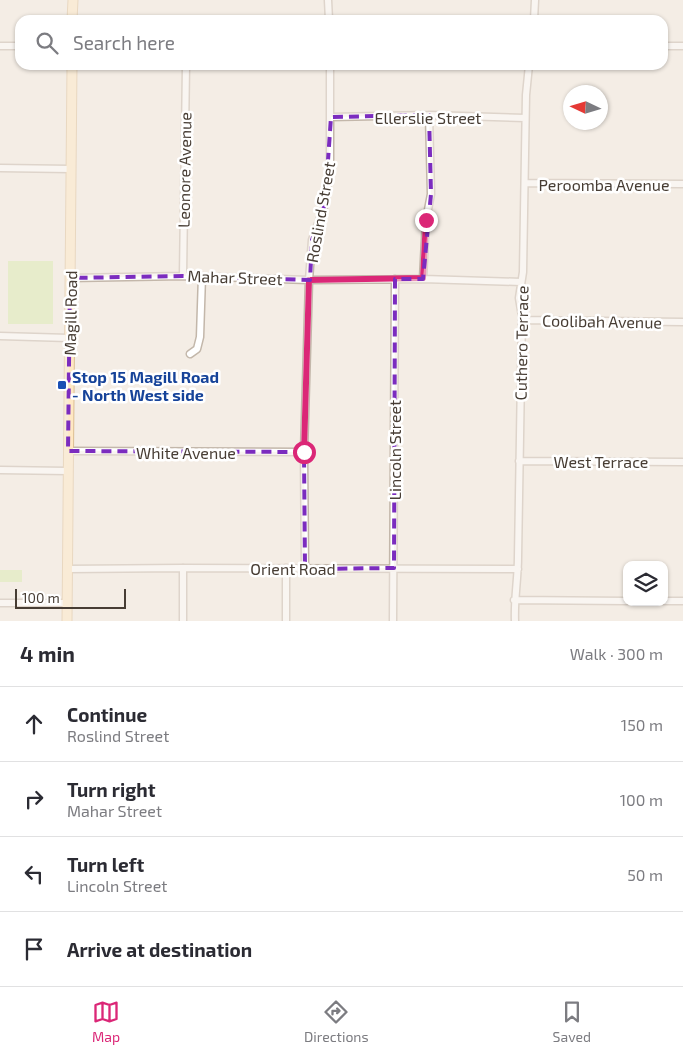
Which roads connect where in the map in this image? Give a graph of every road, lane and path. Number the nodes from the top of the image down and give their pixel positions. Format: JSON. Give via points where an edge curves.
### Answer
{"nodes":[{"id":1,"x":73,"y":0,"type":"edge"},
{"id":2,"x":328,"y":0,"type":"edge"},
{"id":3,"x":534,"y":0,"type":"edge"},
{"id":4,"x":72,"y":15,"type":"edge"},
{"id":5,"x":329,"y":15,"type":"edge"},
{"id":6,"x":534,"y":15,"type":"edge"},
{"id":7,"x":0,"y":46,"type":"edge"},
{"id":8,"x":15,"y":46,"type":"edge"},
{"id":9,"x":668,"y":46,"type":"edge"},
{"id":10,"x":683,"y":46,"type":"edge"},
{"id":11,"x":72,"y":70,"type":"edge"},
{"id":12,"x":186,"y":70,"type":"edge"},
{"id":13,"x":330,"y":70,"type":"edge"},
{"id":14,"x":528,"y":70,"type":"edge"},
{"id":15,"x":429,"y":115,"type":"junction"},
{"id":16,"x":331,"y":117,"type":"junction"},
{"id":17,"x":525,"y":118,"type":"junction"},
{"id":18,"x":0,"y":168,"type":"edge"},
{"id":19,"x":71,"y":169,"type":"junction"},
{"id":20,"x":525,"y":183,"type":"junction"},
{"id":21,"x":683,"y":184,"type":"edge"},
{"id":22,"x":183,"y":276,"type":"junction"},
{"id":23,"x":202,"y":276,"type":"junction"},
{"id":24,"x":70,"y":278,"type":"junction"},
{"id":25,"x":423,"y":278,"type":"junction"},
{"id":26,"x":396,"y":279,"type":"junction"},
{"id":27,"x":309,"y":280,"type":"junction"},
{"id":28,"x":521,"y":282,"type":"junction"},
{"id":29,"x":522,"y":320,"type":"junction"},
{"id":30,"x":683,"y":322,"type":"edge"},
{"id":31,"x":0,"y":336,"type":"edge"},
{"id":32,"x":69,"y":338,"type":"junction"},
{"id":33,"x":190,"y":354,"type":"dead end"},
{"id":34,"x":68,"y":451,"type":"junction"},
{"id":35,"x":304,"y":452,"type":"junction"},
{"id":36,"x":519,"y":461,"type":"junction"},
{"id":37,"x":683,"y":462,"type":"edge"},
{"id":38,"x":0,"y":470,"type":"edge"},
{"id":39,"x":68,"y":471,"type":"junction"},
{"id":40,"x":183,"y":568,"type":"junction"},
{"id":41,"x":286,"y":568,"type":"junction"},
{"id":42,"x":394,"y":568,"type":"junction"},
{"id":43,"x":67,"y":569,"type":"junction"},
{"id":44,"x":306,"y":569,"type":"junction"},
{"id":45,"x":518,"y":569,"type":"junction"},
{"id":46,"x":514,"y":600,"type":"junction"},
{"id":47,"x":623,"y":601,"type":"edge"},
{"id":48,"x":668,"y":601,"type":"edge"},
{"id":49,"x":683,"y":601,"type":"edge"},
{"id":50,"x":0,"y":603,"type":"edge"},
{"id":51,"x":67,"y":604,"type":"junction"},
{"id":52,"x":67,"y":621,"type":"edge"},
{"id":53,"x":183,"y":621,"type":"edge"},
{"id":54,"x":286,"y":621,"type":"edge"},
{"id":55,"x":393,"y":621,"type":"edge"},
{"id":56,"x":515,"y":621,"type":"edge"}],
"edges":[{"from":1,"to":4,"type":"main road"},
{"from":2,"to":5,"type":"street"},
{"from":3,"to":6,"type":"street"},
{"from":7,"to":8,"type":"street"},
{"from":9,"to":10,"type":"street"},
{"from":11,"to":19,"type":"main road","name":"Magill Road"},
{"from":12,"to":22,"type":"street","name":"Leonore Avenue"},
{"from":13,"to":16,"type":"street","name":"Roslind Street"},
{"from":14,"to":17,"type":"street","name":"Cuthero Terrace"},
{"from":15,"to":16,"type":"street","name":"Ellerslie Street"},
{"from":15,"to":17,"type":"street","name":"Ellerslie Street"},
{"from":15,"to":25,"type":"street","via":[[431,194],[426,220]]},
{"from":16,"to":27,"type":"street","name":"Roslind Street","via":[[325,204],[312,240]]},
{"from":17,"to":20,"type":"street","name":"Cuthero Terrace"},
{"from":18,"to":19,"type":"street"},
{"from":19,"to":24,"type":"main road","name":"Magill Road"},
{"from":20,"to":21,"type":"street","name":"Peroomba Avenue"},
{"from":20,"to":28,"type":"street","name":"Cuthero Terrace"},
{"from":22,"to":23,"type":"street","name":"Mahar Street"},
{"from":22,"to":24,"type":"street","name":"Mahar Street"},
{"from":23,"to":27,"type":"street","name":"Mahar Street"},
{"from":23,"to":33,"type":"street","via":[[200,337],[197,349]]},
{"from":24,"to":32,"type":"main road","name":"Magill Road"},
{"from":25,"to":26,"type":"street","name":"Mahar Street"},
{"from":25,"to":28,"type":"street","name":"Mahar Street"},
{"from":26,"to":27,"type":"street","name":"Mahar Street"},
{"from":26,"to":42,"type":"street","name":"Lincoln Street"},
{"from":27,"to":35,"type":"street","name":"Roslind Street"},
{"from":28,"to":29,"type":"street","name":"Cuthero Terrace"},
{"from":29,"to":30,"type":"street","name":"Coolibah Avenue"},
{"from":29,"to":36,"type":"street","name":"Cuthero Terrace"},
{"from":31,"to":32,"type":"street"},
{"from":32,"to":34,"type":"main road","name":"Magill Road"},
{"from":34,"to":35,"type":"street","name":"White Avenue"},
{"from":34,"to":39,"type":"main road","name":"Magill Road"},
{"from":35,"to":44,"type":"street","name":"Roslind Street"},
{"from":36,"to":37,"type":"street","name":"West Terrace"},
{"from":36,"to":45,"type":"street","name":"Cuthero Terrace"},
{"from":38,"to":39,"type":"street"},
{"from":39,"to":43,"type":"main road","name":"Magill Road"},
{"from":40,"to":41,"type":"street","name":"Orient Road"},
{"from":40,"to":43,"type":"street","name":"Orient Road"},
{"from":40,"to":53,"type":"street"},
{"from":41,"to":44,"type":"street","name":"Orient Road"},
{"from":41,"to":54,"type":"street"},
{"from":42,"to":44,"type":"street","name":"Orient Road"},
{"from":42,"to":45,"type":"street","name":"Orient Road"},
{"from":42,"to":55,"type":"street","name":"Lincoln Street"},
{"from":43,"to":51,"type":"main road","name":"Magill Road"},
{"from":45,"to":46,"type":"street","name":"Cuthero Terrace"},
{"from":46,"to":47,"type":"street"},
{"from":46,"to":56,"type":"street","name":"Cuthero Terrace"},
{"from":48,"to":49,"type":"street"},
{"from":50,"to":51,"type":"street"},
{"from":51,"to":52,"type":"main road","name":"Magill Road"}]}
